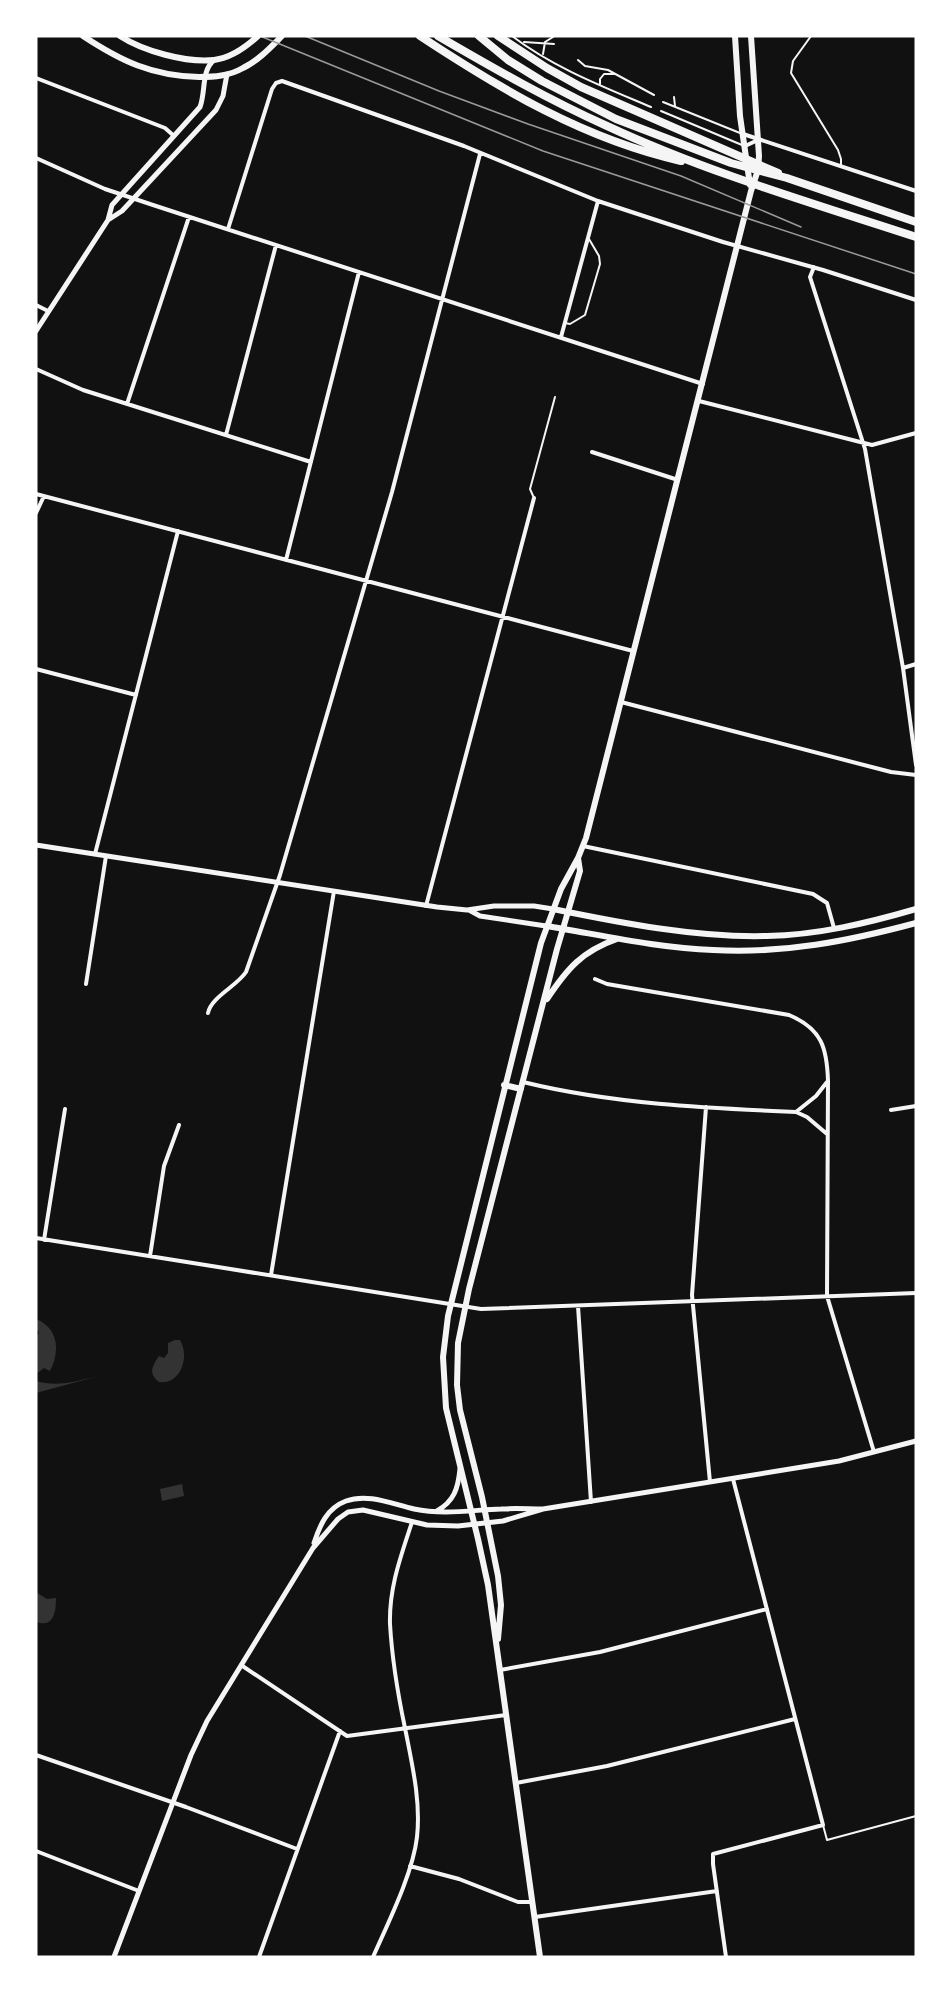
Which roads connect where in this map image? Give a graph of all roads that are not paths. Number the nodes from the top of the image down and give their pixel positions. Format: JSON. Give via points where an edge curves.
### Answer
{"nodes":[{"id":1,"x":83,"y":36,"type":"edge"},
{"id":2,"x":120,"y":36,"type":"edge"},
{"id":3,"x":258,"y":36,"type":"edge"},
{"id":4,"x":282,"y":36,"type":"edge"},
{"id":5,"x":420,"y":36,"type":"edge"},
{"id":6,"x":438,"y":36,"type":"edge"},
{"id":7,"x":480,"y":36,"type":"edge"},
{"id":8,"x":498,"y":36,"type":"edge"},
{"id":9,"x":512,"y":36,"type":"edge"},
{"id":10,"x":735,"y":36,"type":"edge"},
{"id":11,"x":751,"y":36,"type":"edge"},
{"id":12,"x":811,"y":36,"type":"edge"},
{"id":13,"x":553,"y":37,"type":"edge"},
{"id":14,"x":521,"y":42,"type":"junction"},
{"id":15,"x":545,"y":42,"type":"junction"},
{"id":16,"x":554,"y":44,"type":"dead end"},
{"id":17,"x":543,"y":56,"type":"junction"},
{"id":18,"x":214,"y":60,"type":"junction"},
{"id":19,"x":578,"y":60,"type":"dead end"},
{"id":20,"x":227,"y":74,"type":"junction"},
{"id":21,"x":617,"y":75,"type":"junction"},
{"id":22,"x":205,"y":77,"type":"junction"},
{"id":23,"x":36,"y":78,"type":"edge"},
{"id":24,"x":600,"y":86,"type":"junction"},
{"id":25,"x":654,"y":95,"type":"dead end"},
{"id":26,"x":674,"y":97,"type":"dead end"},
{"id":27,"x":663,"y":102,"type":"dead end"},
{"id":28,"x":675,"y":106,"type":"junction"},
{"id":29,"x":651,"y":107,"type":"dead end"},
{"id":30,"x":661,"y":111,"type":"dead end"},
{"id":31,"x":742,"y":134,"type":"junction"},
{"id":32,"x":174,"y":136,"type":"junction"},
{"id":33,"x":759,"y":140,"type":"junction"},
{"id":34,"x":745,"y":146,"type":"junction"},
{"id":35,"x":480,"y":154,"type":"junction"},
{"id":36,"x":36,"y":158,"type":"edge"},
{"id":37,"x":841,"y":166,"type":"junction"},
{"id":38,"x":706,"y":167,"type":"junction"},
{"id":39,"x":787,"y":178,"type":"junction"},
{"id":40,"x":916,"y":190,"type":"edge"},
{"id":41,"x":751,"y":191,"type":"junction"},
{"id":42,"x":121,"y":194,"type":"junction"},
{"id":43,"x":134,"y":199,"type":"junction"},
{"id":44,"x":598,"y":201,"type":"junction"},
{"id":45,"x":189,"y":217,"type":"junction"},
{"id":46,"x":108,"y":220,"type":"junction"},
{"id":47,"x":916,"y":222,"type":"edge"},
{"id":48,"x":228,"y":229,"type":"junction"},
{"id":49,"x":588,"y":237,"type":"junction"},
{"id":50,"x":916,"y":237,"type":"edge"},
{"id":51,"x":276,"y":245,"type":"junction"},
{"id":52,"x":739,"y":246,"type":"junction"},
{"id":53,"x":813,"y":267,"type":"junction"},
{"id":54,"x":359,"y":272,"type":"junction"},
{"id":55,"x":443,"y":299,"type":"junction"},
{"id":56,"x":916,"y":300,"type":"edge"},
{"id":57,"x":36,"y":305,"type":"edge"},
{"id":58,"x":48,"y":311,"type":"junction"},
{"id":59,"x":565,"y":323,"type":"junction"},
{"id":60,"x":36,"y":331,"type":"edge"},
{"id":61,"x":561,"y":337,"type":"junction"},
{"id":62,"x":36,"y":369,"type":"edge"},
{"id":63,"x":703,"y":384,"type":"junction"},
{"id":64,"x":555,"y":397,"type":"dead end"},
{"id":65,"x":699,"y":401,"type":"junction"},
{"id":66,"x":127,"y":404,"type":"junction"},
{"id":67,"x":916,"y":433,"type":"edge"},
{"id":68,"x":226,"y":435,"type":"junction"},
{"id":69,"x":864,"y":443,"type":"junction"},
{"id":70,"x":592,"y":452,"type":"dead end"},
{"id":71,"x":311,"y":462,"type":"junction"},
{"id":72,"x":678,"y":480,"type":"junction"},
{"id":73,"x":36,"y":494,"type":"edge"},
{"id":74,"x":44,"y":496,"type":"junction"},
{"id":75,"x":534,"y":498,"type":"joint"},
{"id":76,"x":36,"y":513,"type":"edge"},
{"id":77,"x":178,"y":531,"type":"junction"},
{"id":78,"x":286,"y":560,"type":"junction"},
{"id":79,"x":367,"y":581,"type":"junction"},
{"id":80,"x":502,"y":616,"type":"junction"},
{"id":81,"x":634,"y":651,"type":"junction"},
{"id":82,"x":916,"y":664,"type":"edge"},
{"id":83,"x":903,"y":668,"type":"junction"},
{"id":84,"x":36,"y":669,"type":"edge"},
{"id":85,"x":136,"y":695,"type":"junction"},
{"id":86,"x":621,"y":702,"type":"junction"},
{"id":87,"x":916,"y":765,"type":"edge"},
{"id":88,"x":916,"y":775,"type":"edge"},
{"id":89,"x":36,"y":845,"type":"edge"},
{"id":90,"x":583,"y":846,"type":"junction"},
{"id":91,"x":95,"y":854,"type":"junction"},
{"id":92,"x":106,"y":856,"type":"junction"},
{"id":93,"x":578,"y":858,"type":"junction"},
{"id":94,"x":278,"y":883,"type":"junction"},
{"id":95,"x":334,"y":891,"type":"junction"},
{"id":96,"x":426,"y":906,"type":"junction"},
{"id":97,"x":467,"y":909,"type":"junction"},
{"id":98,"x":553,"y":909,"type":"junction"},
{"id":99,"x":916,"y":909,"type":"edge"},
{"id":100,"x":568,"y":912,"type":"junction"},
{"id":101,"x":916,"y":923,"type":"edge"},
{"id":102,"x":546,"y":926,"type":"junction"},
{"id":103,"x":563,"y":929,"type":"junction"},
{"id":104,"x":834,"y":929,"type":"junction"},
{"id":105,"x":620,"y":938,"type":"junction"},
{"id":106,"x":595,"y":979,"type":"dead end"},
{"id":107,"x":86,"y":984,"type":"dead end"},
{"id":108,"x":543,"y":1004,"type":"junction"},
{"id":109,"x":208,"y":1013,"type":"dead end"},
{"id":110,"x":828,"y":1081,"type":"junction"},
{"id":111,"x":504,"y":1085,"type":"junction"},
{"id":112,"x":522,"y":1085,"type":"junction"},
{"id":113,"x":706,"y":1107,"type":"junction"},
{"id":114,"x":916,"y":1107,"type":"edge"},
{"id":115,"x":65,"y":1109,"type":"dead end"},
{"id":116,"x":891,"y":1110,"type":"dead end"},
{"id":117,"x":796,"y":1112,"type":"junction"},
{"id":118,"x":179,"y":1125,"type":"dead end"},
{"id":119,"x":827,"y":1135,"type":"junction"},
{"id":120,"x":36,"y":1238,"type":"edge"},
{"id":121,"x":44,"y":1240,"type":"junction"},
{"id":122,"x":150,"y":1256,"type":"junction"},
{"id":123,"x":271,"y":1275,"type":"junction"},
{"id":124,"x":916,"y":1293,"type":"edge"},
{"id":125,"x":827,"y":1296,"type":"junction"},
{"id":126,"x":693,"y":1301,"type":"junction"},
{"id":127,"x":451,"y":1304,"type":"junction"},
{"id":128,"x":465,"y":1306,"type":"junction"},
{"id":129,"x":578,"y":1306,"type":"junction"},
{"id":130,"x":916,"y":1442,"type":"edge"},
{"id":131,"x":874,"y":1452,"type":"junction"},
{"id":132,"x":460,"y":1465,"type":"junction"},
{"id":133,"x":733,"y":1479,"type":"junction"},
{"id":134,"x":710,"y":1482,"type":"junction"},
{"id":135,"x":591,"y":1502,"type":"junction"},
{"id":136,"x":543,"y":1509,"type":"junction"},
{"id":137,"x":485,"y":1510,"type":"junction"},
{"id":138,"x":472,"y":1511,"type":"junction"},
{"id":139,"x":434,"y":1512,"type":"junction"},
{"id":140,"x":412,"y":1522,"type":"junction"},
{"id":141,"x":488,"y":1523,"type":"junction"},
{"id":142,"x":475,"y":1525,"type":"junction"},
{"id":143,"x":313,"y":1548,"type":"junction"},
{"id":144,"x":767,"y":1609,"type":"junction"},
{"id":145,"x":498,"y":1651,"type":"junction"},
{"id":146,"x":241,"y":1665,"type":"junction"},
{"id":147,"x":500,"y":1670,"type":"junction"},
{"id":148,"x":506,"y":1715,"type":"junction"},
{"id":149,"x":795,"y":1719,"type":"junction"},
{"id":150,"x":405,"y":1729,"type":"junction"},
{"id":151,"x":340,"y":1731,"type":"junction"},
{"id":152,"x":36,"y":1755,"type":"edge"},
{"id":153,"x":516,"y":1783,"type":"junction"},
{"id":154,"x":173,"y":1803,"type":"junction"},
{"id":155,"x":916,"y":1816,"type":"edge"},
{"id":156,"x":823,"y":1825,"type":"junction"},
{"id":157,"x":297,"y":1849,"type":"junction"},
{"id":158,"x":36,"y":1851,"type":"edge"},
{"id":159,"x":410,"y":1866,"type":"junction"},
{"id":160,"x":139,"y":1891,"type":"junction"},
{"id":161,"x":717,"y":1891,"type":"junction"},
{"id":162,"x":532,"y":1902,"type":"junction"},
{"id":163,"x":534,"y":1917,"type":"junction"},
{"id":164,"x":114,"y":1957,"type":"edge"},
{"id":165,"x":259,"y":1957,"type":"edge"},
{"id":166,"x":374,"y":1957,"type":"edge"},
{"id":167,"x":540,"y":1957,"type":"edge"},
{"id":168,"x":726,"y":1957,"type":"edge"}],
"edges":[{"from":1,"to":22,"type":"main road","via":[[140,67]]},
{"from":2,"to":18,"type":"main road","via":[[161,54]]},
{"from":3,"to":18,"type":"main road","via":[[239,51]]},
{"from":4,"to":20,"type":"main road","via":[[253,63]]},
{"from":5,"to":38,"type":"highway","via":[[547,114],[590,133]]},
{"from":6,"to":38,"type":"highway","via":[[607,126]]},
{"from":7,"to":39,"type":"highway","via":[[519,67],[616,119],[731,163]]},
{"from":8,"to":39,"type":"highway","via":[[585,89]]},
{"from":9,"to":14,"type":"lane"},
{"from":10,"to":31,"type":"main road"},
{"from":11,"to":33,"type":"main road"},
{"from":12,"to":37,"type":"lane","via":[[793,62],[792,75],[838,150]]},
{"from":13,"to":15,"type":"lane"},
{"from":14,"to":15,"type":"lane"},
{"from":14,"to":17,"type":"lane"},
{"from":15,"to":16,"type":"lane"},
{"from":15,"to":17,"type":"lane"},
{"from":17,"to":24,"type":"lane"},
{"from":18,"to":22,"type":"street"},
{"from":19,"to":21,"type":"lane","via":[[585,66]]},
{"from":20,"to":22,"type":"main road"},
{"from":20,"to":43,"type":"street","via":[[216,110]]},
{"from":21,"to":24,"type":"lane","via":[[604,74]]},
{"from":21,"to":25,"type":"lane"},
{"from":22,"to":32,"type":"street","via":[[200,107]]},
{"from":23,"to":32,"type":"street","via":[[165,128]]},
{"from":24,"to":29,"type":"lane"},
{"from":26,"to":28,"type":"lane"},
{"from":27,"to":28,"type":"lane"},
{"from":28,"to":31,"type":"lane"},
{"from":30,"to":34,"type":"lane"},
{"from":31,"to":33,"type":"street"},
{"from":31,"to":34,"type":"main road"},
{"from":32,"to":42,"type":"street"},
{"from":33,"to":34,"type":"street"},
{"from":33,"to":37,"type":"street"},
{"from":33,"to":41,"type":"main road","via":[[758,170]]},
{"from":34,"to":41,"type":"main road"},
{"from":35,"to":44,"type":"street"},
{"from":35,"to":48,"type":"street","via":[[285,81],[276,83]]},
{"from":35,"to":55,"type":"street"},
{"from":36,"to":42,"type":"street"},
{"from":37,"to":40,"type":"street"},
{"from":38,"to":50,"type":"highway"},
{"from":39,"to":47,"type":"highway"},
{"from":41,"to":52,"type":"main road"},
{"from":42,"to":43,"type":"street"},
{"from":42,"to":46,"type":"street","via":[[112,205]]},
{"from":43,"to":45,"type":"street"},
{"from":43,"to":46,"type":"street"},
{"from":44,"to":49,"type":"street"},
{"from":44,"to":52,"type":"street"},
{"from":45,"to":48,"type":"street"},
{"from":45,"to":66,"type":"street"},
{"from":46,"to":58,"type":"street"},
{"from":48,"to":51,"type":"street"},
{"from":49,"to":59,"type":"street"},
{"from":49,"to":59,"type":"lane","via":[[600,264],[585,315]]},
{"from":51,"to":54,"type":"street"},
{"from":51,"to":68,"type":"street"},
{"from":52,"to":53,"type":"street"},
{"from":52,"to":63,"type":"main road"},
{"from":53,"to":56,"type":"street"},
{"from":53,"to":69,"type":"street","via":[[810,277]]},
{"from":54,"to":55,"type":"street"},
{"from":54,"to":71,"type":"street"},
{"from":55,"to":61,"type":"street"},
{"from":55,"to":79,"type":"street"},
{"from":57,"to":58,"type":"street"},
{"from":58,"to":60,"type":"street"},
{"from":59,"to":61,"type":"street"},
{"from":61,"to":63,"type":"street"},
{"from":62,"to":66,"type":"street"},
{"from":63,"to":65,"type":"main road"},
{"from":64,"to":75,"type":"lane","via":[[530,489]]},
{"from":65,"to":69,"type":"street"},
{"from":65,"to":72,"type":"main road"},
{"from":66,"to":68,"type":"street"},
{"from":67,"to":69,"type":"street","via":[[876,445]]},
{"from":68,"to":71,"type":"street"},
{"from":69,"to":83,"type":"street"},
{"from":70,"to":72,"type":"street"},
{"from":71,"to":78,"type":"street"},
{"from":72,"to":81,"type":"main road"},
{"from":73,"to":74,"type":"street"},
{"from":74,"to":76,"type":"street"},
{"from":74,"to":77,"type":"street"},
{"from":75,"to":80,"type":"street"},
{"from":77,"to":78,"type":"street"},
{"from":77,"to":85,"type":"street"},
{"from":78,"to":79,"type":"street"},
{"from":79,"to":80,"type":"street"},
{"from":79,"to":94,"type":"street"},
{"from":80,"to":81,"type":"street"},
{"from":80,"to":96,"type":"street"},
{"from":81,"to":86,"type":"main road"},
{"from":82,"to":83,"type":"street"},
{"from":83,"to":87,"type":"street"},
{"from":84,"to":85,"type":"street"},
{"from":85,"to":91,"type":"street"},
{"from":86,"to":88,"type":"street","via":[[891,772]]},
{"from":86,"to":90,"type":"main road"},
{"from":89,"to":91,"type":"street"},
{"from":90,"to":93,"type":"main road"},
{"from":90,"to":104,"type":"street","via":[[813,894],[826,903]]},
{"from":91,"to":92,"type":"street"},
{"from":92,"to":94,"type":"street"},
{"from":92,"to":107,"type":"street"},
{"from":93,"to":98,"type":"main road"},
{"from":93,"to":100,"type":"main road","via":[[580,871]]},
{"from":94,"to":95,"type":"street"},
{"from":94,"to":109,"type":"street","via":[[246,972],[211,1004]]},
{"from":95,"to":96,"type":"street"},
{"from":95,"to":123,"type":"street"},
{"from":96,"to":97,"type":"street"},
{"from":97,"to":98,"type":"street"},
{"from":97,"to":102,"type":"street","via":[[480,916]]},
{"from":98,"to":100,"type":"main road"},
{"from":98,"to":102,"type":"main road"},
{"from":99,"to":104,"type":"main road"},
{"from":100,"to":103,"type":"main road"},
{"from":100,"to":104,"type":"main road","via":[[715,934],[766,936]]},
{"from":101,"to":105,"type":"main road","via":[[822,945],[766,950],[714,950]]},
{"from":102,"to":103,"type":"main road"},
{"from":102,"to":111,"type":"main road"},
{"from":103,"to":105,"type":"main road"},
{"from":103,"to":108,"type":"main road"},
{"from":105,"to":108,"type":"main road","via":[[579,958]]},
{"from":106,"to":110,"type":"street","via":[[789,1015],[803,1021],[822,1042]]},
{"from":108,"to":112,"type":"main road"},
{"from":110,"to":117,"type":"street"},
{"from":110,"to":119,"type":"street"},
{"from":111,"to":112,"type":"main road"},
{"from":111,"to":127,"type":"main road"},
{"from":112,"to":113,"type":"street","via":[[620,1101]]},
{"from":112,"to":128,"type":"main road"},
{"from":113,"to":117,"type":"street"},
{"from":113,"to":126,"type":"street"},
{"from":114,"to":116,"type":"street"},
{"from":115,"to":121,"type":"street"},
{"from":117,"to":119,"type":"street"},
{"from":118,"to":122,"type":"street","via":[[164,1166]]},
{"from":119,"to":125,"type":"street"},
{"from":120,"to":121,"type":"street"},
{"from":121,"to":122,"type":"street"},
{"from":122,"to":123,"type":"street"},
{"from":123,"to":127,"type":"street"},
{"from":124,"to":125,"type":"street"},
{"from":125,"to":126,"type":"street"},
{"from":125,"to":131,"type":"street"},
{"from":126,"to":129,"type":"street"},
{"from":126,"to":134,"type":"street"},
{"from":127,"to":128,"type":"street"},
{"from":127,"to":132,"type":"main road","via":[[443,1348],[443,1378]]},
{"from":128,"to":129,"type":"street","via":[[495,1310]]},
{"from":128,"to":137,"type":"main road","via":[[457,1357],[458,1396]]},
{"from":129,"to":135,"type":"street"},
{"from":130,"to":131,"type":"street"},
{"from":131,"to":133,"type":"street"},
{"from":132,"to":138,"type":"main road"},
{"from":132,"to":139,"type":"street","via":[[455,1494]]},
{"from":133,"to":134,"type":"street"},
{"from":133,"to":144,"type":"street"},
{"from":134,"to":135,"type":"street"},
{"from":135,"to":136,"type":"street"},
{"from":136,"to":137,"type":"street"},
{"from":136,"to":141,"type":"street"},
{"from":137,"to":138,"type":"street"},
{"from":137,"to":141,"type":"main road"},
{"from":138,"to":139,"type":"street"},
{"from":138,"to":142,"type":"main road"},
{"from":139,"to":143,"type":"street","via":[[372,1499],[344,1501],[322,1522]]},
{"from":140,"to":142,"type":"street"},
{"from":140,"to":143,"type":"street","via":[[354,1510],[338,1519]]},
{"from":140,"to":150,"type":"street","via":[[397,1568],[390,1614]]},
{"from":141,"to":142,"type":"street"},
{"from":141,"to":145,"type":"main road","via":[[500,1587]]},
{"from":142,"to":145,"type":"main road"},
{"from":143,"to":146,"type":"street"},
{"from":144,"to":147,"type":"street","via":[[600,1652]]},
{"from":144,"to":149,"type":"street"},
{"from":145,"to":147,"type":"main road"},
{"from":146,"to":151,"type":"street"},
{"from":146,"to":154,"type":"street","via":[[207,1720]]},
{"from":147,"to":148,"type":"main road"},
{"from":148,"to":150,"type":"street"},
{"from":148,"to":153,"type":"main road"},
{"from":149,"to":153,"type":"street","via":[[607,1766]]},
{"from":149,"to":156,"type":"street"},
{"from":150,"to":151,"type":"street","via":[[347,1736]]},
{"from":150,"to":159,"type":"street","via":[[418,1814]]},
{"from":151,"to":157,"type":"street"},
{"from":152,"to":154,"type":"street"},
{"from":153,"to":162,"type":"main road"},
{"from":154,"to":157,"type":"street"},
{"from":154,"to":160,"type":"street"},
{"from":155,"to":156,"type":"lane","via":[[827,1840]]},
{"from":156,"to":161,"type":"street","via":[[713,1854]]},
{"from":157,"to":165,"type":"street"},
{"from":158,"to":160,"type":"street"},
{"from":159,"to":162,"type":"street","via":[[459,1879],[518,1902]]},
{"from":159,"to":166,"type":"street"},
{"from":160,"to":164,"type":"street"},
{"from":161,"to":163,"type":"street"},
{"from":161,"to":168,"type":"street"},
{"from":162,"to":163,"type":"main road"},
{"from":163,"to":167,"type":"main road"}]}
